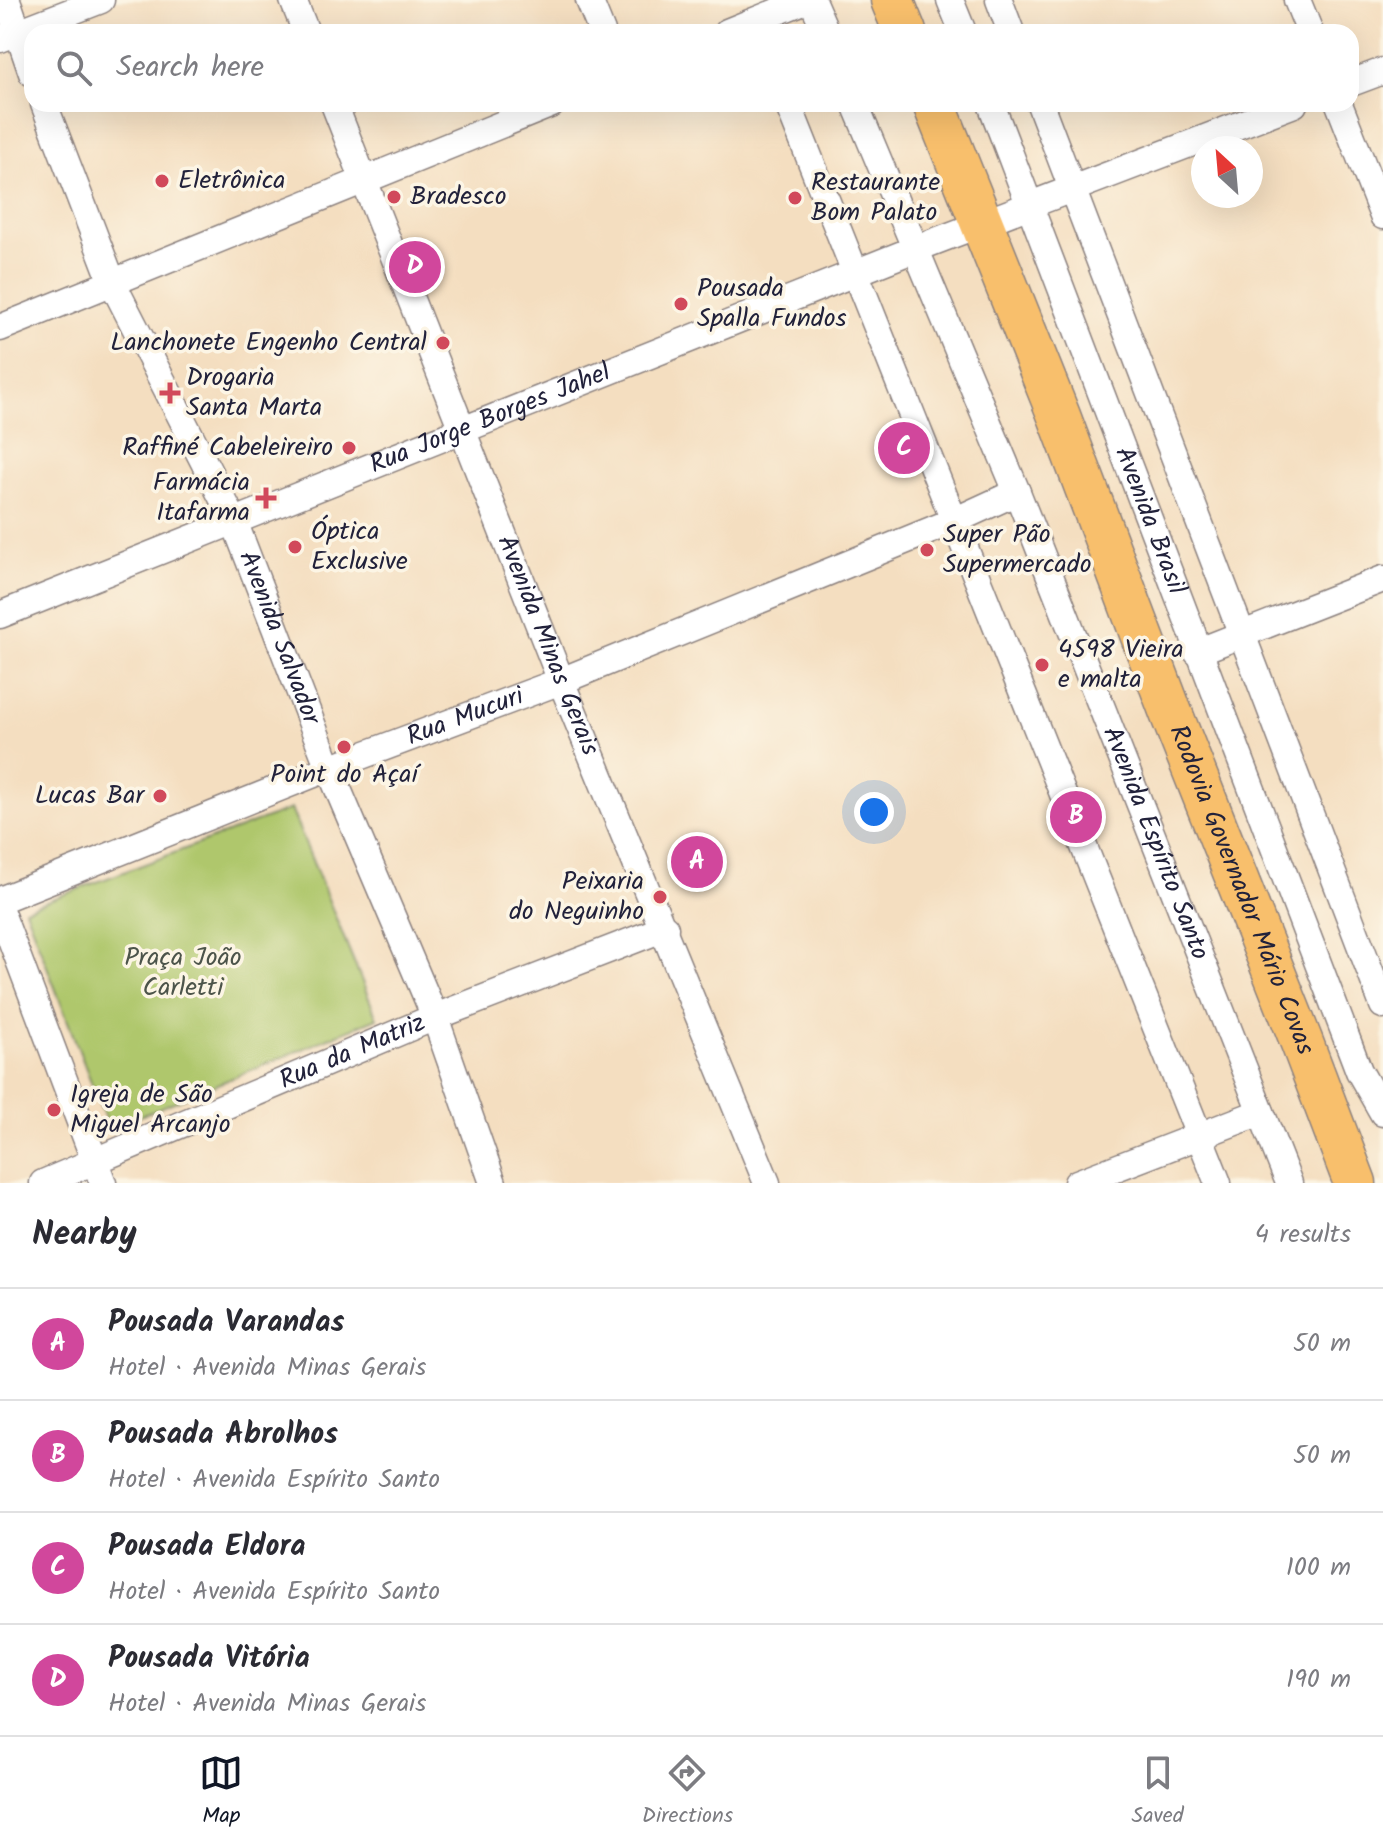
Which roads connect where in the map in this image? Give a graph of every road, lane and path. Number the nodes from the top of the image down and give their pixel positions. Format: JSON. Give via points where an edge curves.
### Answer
{"nodes":[{"id":1,"x":7,"y":0,"type":"edge"},
{"id":2,"x":101,"y":0,"type":"edge"},
{"id":3,"x":293,"y":0,"type":"edge"},
{"id":4,"x":589,"y":0,"type":"edge"},
{"id":5,"x":806,"y":0,"type":"edge"},
{"id":6,"x":812,"y":0,"type":"edge"},
{"id":7,"x":892,"y":0,"type":"edge"},
{"id":8,"x":950,"y":0,"type":"edge"},
{"id":9,"x":999,"y":0,"type":"edge"},
{"id":10,"x":1297,"y":0,"type":"edge"},
{"id":11,"x":753,"y":18,"type":"edge"},
{"id":12,"x":39,"y":24,"type":"edge"},
{"id":13,"x":303,"y":24,"type":"edge"},
{"id":14,"x":599,"y":24,"type":"edge"},
{"id":15,"x":822,"y":24,"type":"edge"},
{"id":16,"x":902,"y":24,"type":"edge"},
{"id":17,"x":960,"y":24,"type":"edge"},
{"id":18,"x":1008,"y":24,"type":"edge"},
{"id":19,"x":1307,"y":24,"type":"edge"},
{"id":20,"x":8,"y":36,"type":"edge"},
{"id":21,"x":24,"y":61,"type":"edge"},
{"id":22,"x":1383,"y":71,"type":"edge"},
{"id":23,"x":1359,"y":80,"type":"edge"},
{"id":24,"x":47,"y":112,"type":"edge"},
{"id":25,"x":337,"y":112,"type":"edge"},
{"id":26,"x":532,"y":112,"type":"edge"},
{"id":27,"x":791,"y":112,"type":"edge"},
{"id":28,"x":858,"y":112,"type":"edge"},
{"id":29,"x":937,"y":112,"type":"edge"},
{"id":30,"x":994,"y":112,"type":"edge"},
{"id":31,"x":1043,"y":112,"type":"edge"},
{"id":32,"x":1273,"y":112,"type":"edge"},
{"id":33,"x":1342,"y":112,"type":"edge"},
{"id":34,"x":364,"y":181,"type":"junction"},
{"id":35,"x":1074,"y":188,"type":"junction"},
{"id":36,"x":1031,"y":205,"type":"junction"},
{"id":37,"x":1383,"y":216,"type":"edge"},
{"id":38,"x":981,"y":225,"type":"junction"},
{"id":39,"x":915,"y":249,"type":"junction"},
{"id":40,"x":857,"y":273,"type":"junction"},
{"id":41,"x":113,"y":284,"type":"junction"},
{"id":42,"x":0,"y":328,"type":"edge"},
{"id":43,"x":463,"y":431,"type":"junction"},
{"id":44,"x":1017,"y":492,"type":"junction"},
{"id":45,"x":956,"y":520,"type":"junction"},
{"id":46,"x":234,"y":521,"type":"junction"},
{"id":47,"x":1383,"y":579,"type":"edge"},
{"id":48,"x":0,"y":615,"type":"edge"},
{"id":49,"x":1243,"y":634,"type":"junction"},
{"id":50,"x":1197,"y":652,"type":"junction"},
{"id":51,"x":561,"y":681,"type":"junction"},
{"id":52,"x":329,"y":768,"type":"junction"},
{"id":53,"x":0,"y":900,"type":"edge"},
{"id":54,"x":0,"y":910,"type":"edge"},
{"id":55,"x":665,"y":928,"type":"junction"},
{"id":56,"x":1383,"y":1005,"type":"edge"},
{"id":57,"x":435,"y":1017,"type":"junction"},
{"id":58,"x":1371,"y":1067,"type":"edge"},
{"id":59,"x":1261,"y":1112,"type":"junction"},
{"id":60,"x":1383,"y":1113,"type":"edge"},
{"id":61,"x":1201,"y":1136,"type":"junction"},
{"id":62,"x":98,"y":1172,"type":"edge"},
{"id":63,"x":43,"y":1183,"type":"edge"},
{"id":64,"x":493,"y":1183,"type":"edge"},
{"id":65,"x":767,"y":1183,"type":"edge"},
{"id":66,"x":1077,"y":1183,"type":"edge"},
{"id":67,"x":1218,"y":1183,"type":"edge"},
{"id":68,"x":1289,"y":1183,"type":"edge"},
{"id":69,"x":1355,"y":1183,"type":"edge"}],
"edges":[{"from":1,"to":20,"type":"street"},
{"from":2,"to":12,"type":"street"},
{"from":3,"to":13,"type":"street"},
{"from":4,"to":14,"type":"street"},
{"from":5,"to":11,"type":"street"},
{"from":6,"to":15,"type":"street"},
{"from":7,"to":16,"type":"highway"},
{"from":8,"to":17,"type":"street"},
{"from":9,"to":18,"type":"street"},
{"from":10,"to":19,"type":"street"},
{"from":20,"to":21,"type":"street"},
{"from":22,"to":23,"type":"street"},
{"from":24,"to":41,"type":"street","name":"Avenida Salvador"},
{"from":25,"to":34,"type":"street","name":"Avenida Minas Gerais"},
{"from":26,"to":34,"type":"street"},
{"from":27,"to":40,"type":"street"},
{"from":28,"to":39,"type":"street","name":"Avenida Espírito Santo"},
{"from":29,"to":38,"type":"highway","name":"Rodovia Governador Mário Covas"},
{"from":30,"to":36,"type":"street","name":"Avenida Brasil"},
{"from":31,"to":35,"type":"street","name":"Avenida Brasil"},
{"from":32,"to":35,"type":"street","name":"Rua Jorge Borges Jahel"},
{"from":33,"to":37,"type":"street"},
{"from":34,"to":41,"type":"street"},
{"from":34,"to":43,"type":"street","name":"Avenida Minas Gerais"},
{"from":35,"to":36,"type":"street","name":"Rua Jorge Borges Jahel"},
{"from":35,"to":49,"type":"street","name":"Avenida Brasil"},
{"from":36,"to":38,"type":"street","name":"Rua Jorge Borges Jahel"},
{"from":36,"to":50,"type":"street","name":"Avenida Brasil"},
{"from":38,"to":39,"type":"street","name":"Rua Jorge Borges Jahel"},
{"from":38,"to":69,"type":"highway","name":"Rodovia Governador Mário Covas"},
{"from":39,"to":40,"type":"street","name":"Rua Jorge Borges Jahel"},
{"from":39,"to":44,"type":"street","name":"Avenida Espírito Santo"},
{"from":40,"to":43,"type":"street","name":"Rua Jorge Borges Jahel"},
{"from":40,"to":45,"type":"street"},
{"from":41,"to":42,"type":"street"},
{"from":41,"to":46,"type":"street","name":"Avenida Salvador"},
{"from":43,"to":46,"type":"street","name":"Rua Jorge Borges Jahel"},
{"from":43,"to":51,"type":"street","name":"Avenida Minas Gerais"},
{"from":44,"to":45,"type":"street","name":"Rua Mucuri"},
{"from":44,"to":59,"type":"street","name":"Avenida Espírito Santo"},
{"from":45,"to":51,"type":"street","name":"Rua Mucuri"},
{"from":45,"to":61,"type":"street"},
{"from":46,"to":48,"type":"street","name":"Rua Jorge Borges Jahel"},
{"from":46,"to":52,"type":"street","name":"Avenida Salvador"},
{"from":47,"to":49,"type":"street"},
{"from":49,"to":50,"type":"street"},
{"from":49,"to":56,"type":"street","name":"Avenida Brasil"},
{"from":50,"to":58,"type":"street","name":"Avenida Brasil"},
{"from":51,"to":52,"type":"street","name":"Rua Mucuri"},
{"from":51,"to":55,"type":"street","name":"Avenida Minas Gerais"},
{"from":52,"to":53,"type":"street","name":"Rua Mucuri"},
{"from":52,"to":57,"type":"street","name":"Avenida Salvador"},
{"from":54,"to":62,"type":"street"},
{"from":55,"to":57,"type":"street","name":"Rua da Matriz"},
{"from":55,"to":65,"type":"street","name":"Avenida Minas Gerais"},
{"from":57,"to":62,"type":"street","name":"Rua da Matriz"},
{"from":57,"to":64,"type":"street","name":"Avenida Salvador"},
{"from":58,"to":60,"type":"street","name":"Avenida Brasil"},
{"from":59,"to":61,"type":"street"},
{"from":59,"to":68,"type":"street","name":"Avenida Espírito Santo"},
{"from":61,"to":66,"type":"street"},
{"from":61,"to":67,"type":"street"},
{"from":62,"to":63,"type":"street","name":"Rua da Matriz"}]}
